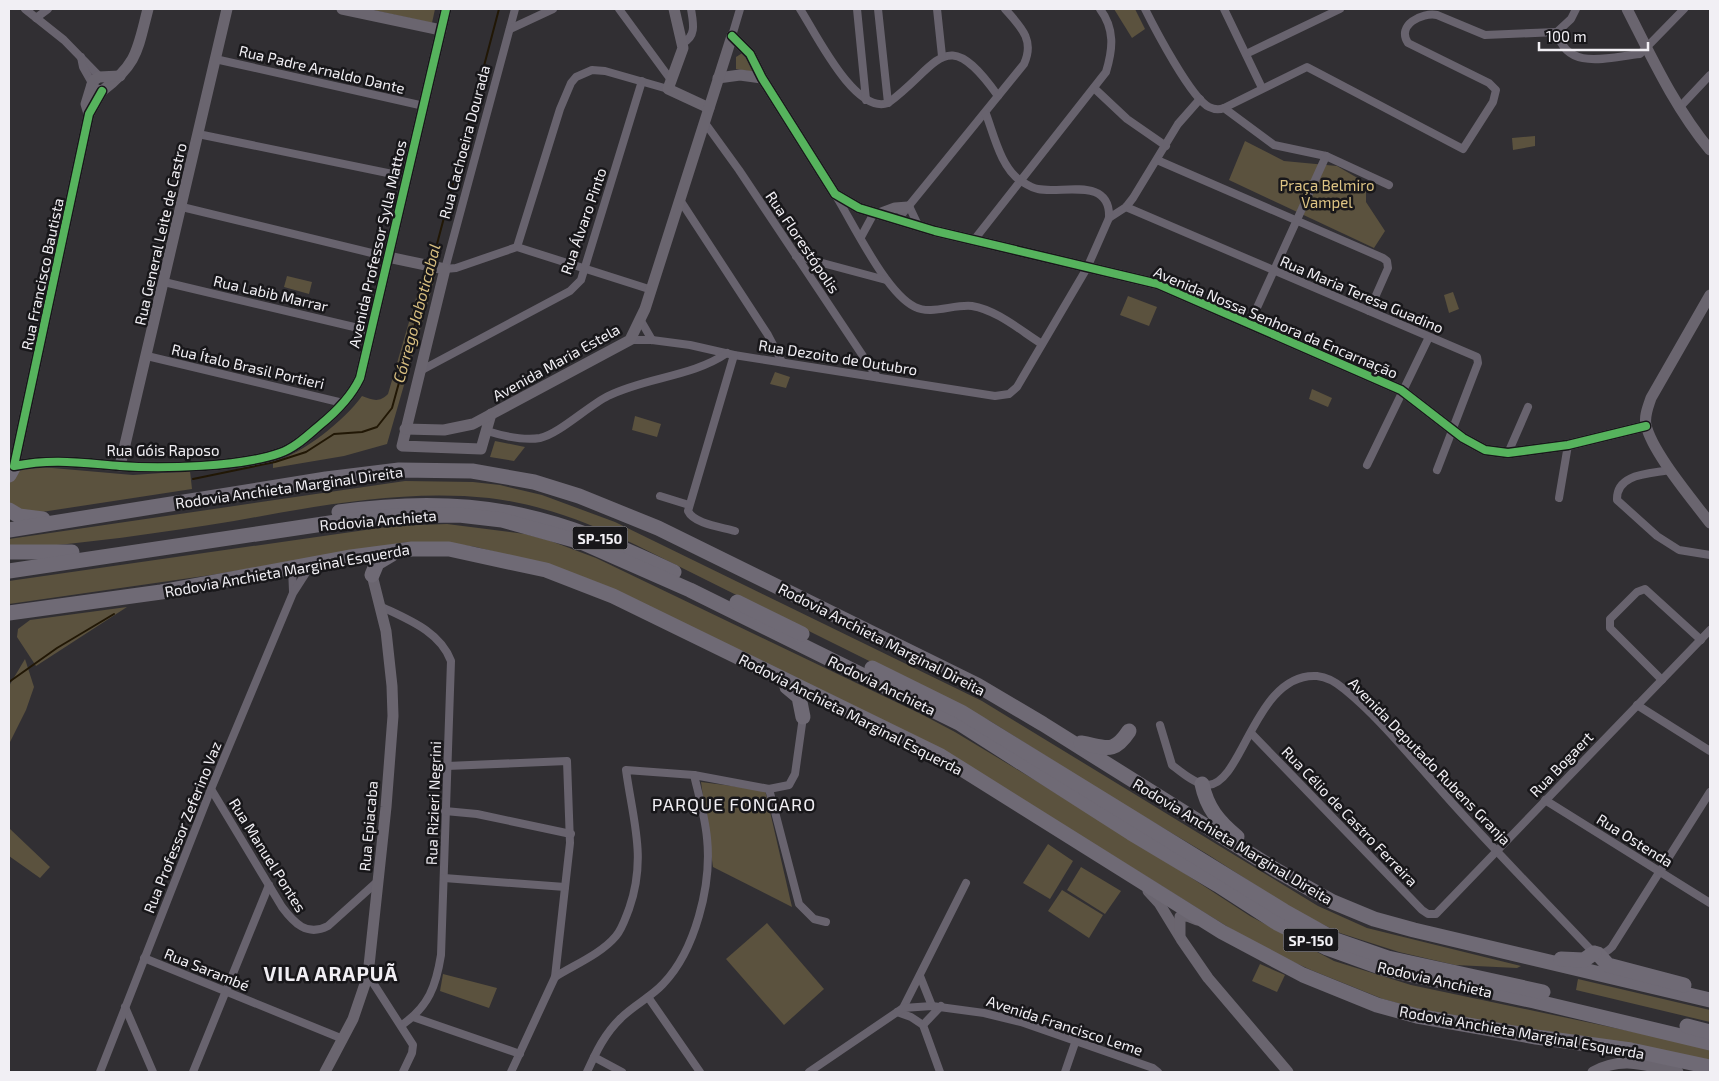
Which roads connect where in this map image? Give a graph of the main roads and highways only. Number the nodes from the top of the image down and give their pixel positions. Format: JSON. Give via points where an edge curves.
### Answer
{"nodes":[{"id":1,"x":9,"y":510,"type":"edge"},
{"id":2,"x":62,"y":521,"type":"junction"},
{"id":3,"x":9,"y":530,"type":"edge"},
{"id":4,"x":396,"y":551,"type":"junction"},
{"id":5,"x":9,"y":552,"type":"edge"},
{"id":6,"x":72,"y":552,"type":"junction"},
{"id":7,"x":351,"y":557,"type":"junction"},
{"id":8,"x":9,"y":561,"type":"edge"},
{"id":9,"x":9,"y":571,"type":"edge"},
{"id":10,"x":9,"y":613,"type":"edge"},
{"id":11,"x":756,"y":667,"type":"junction"},
{"id":12,"x":838,"y":705,"type":"junction"},
{"id":13,"x":1129,"y":731,"type":"dead end"},
{"id":14,"x":1073,"y":742,"type":"junction"},
{"id":15,"x":1202,"y":784,"type":"road end"},
{"id":16,"x":1276,"y":870,"type":"junction"},
{"id":17,"x":1547,"y":963,"type":"junction"},
{"id":18,"x":1710,"y":999,"type":"edge"},
{"id":19,"x":1710,"y":1032,"type":"edge"},
{"id":20,"x":1710,"y":1043,"type":"edge"},
{"id":21,"x":1710,"y":1067,"type":"edge"}],
"edges":[{"from":1,"to":2,"type":"highway","via":[[25,517]]},
{"from":2,"to":3,"type":"highway","name":"Rodovia Anchieta Marginal Direita","number":"SP-150"},
{"from":2,"to":14,"type":"highway","name":"Rodovia Anchieta Marginal Direita","number":"SP-150","via":[[399,470],[472,471],[534,482],[578,496],[667,533],[977,685]]},
{"from":4,"to":7,"type":"highway","name":"Rodovia Anchieta Marginal Esquerda","number":"SP-150"},
{"from":4,"to":7,"type":"highway","via":[[377,563],[372,575]]},
{"from":4,"to":11,"type":"highway","name":"Rodovia Anchieta Marginal Esquerda","number":"SP-150","via":[[449,549],[546,570],[613,596]]},
{"from":5,"to":6,"type":"highway"},
{"from":6,"to":8,"type":"highway","name":"Rodovia Anchieta","number":"SP-150"},
{"from":6,"to":19,"type":"highway","name":"Rodovia Anchieta","number":"SP-150","via":[[393,505],[477,506],[551,521],[643,557],[961,712],[1336,940],[1388,958]]},
{"from":7,"to":10,"type":"highway","name":"Rodovia Anchieta Marginal Esquerda","number":"SP-150","via":[[161,592]]},
{"from":9,"to":20,"type":"highway","name":"Rodovia Anchieta","number":"SP-150","via":[[394,516],[460,515],[545,530],[581,542],[690,590],[959,723],[1277,923],[1328,948],[1385,969]]},
{"from":11,"to":12,"type":"highway","name":"Rodovia Anchieta Marginal Esquerda","number":"SP-150"},
{"from":11,"to":12,"type":"highway","via":[[796,693],[803,716],[815,705]]},
{"from":12,"to":21,"type":"highway","name":"Rodovia Anchieta Marginal Esquerda","number":"SP-150","via":[[941,756],[1222,932],[1304,975],[1377,1005],[1409,1014],[1631,1050]]},
{"from":13,"to":14,"type":"highway","via":[[1119,745],[1112,748]]},
{"from":14,"to":16,"type":"highway","name":"Rodovia Anchieta Marginal Direita","number":"SP-150"},
{"from":15,"to":16,"type":"highway","via":[[1206,801],[1221,824]]},
{"from":16,"to":17,"type":"highway","name":"Rodovia Anchieta Marginal Direita","number":"SP-150","via":[[1333,902],[1374,919]]},
{"from":17,"to":18,"type":"highway","name":"Rodovia Anchieta Marginal Direita","number":"SP-150"},
{"from":17,"to":18,"type":"highway","via":[[1561,959],[1584,960],[1600,953],[1608,965],[1680,983]]}]}
